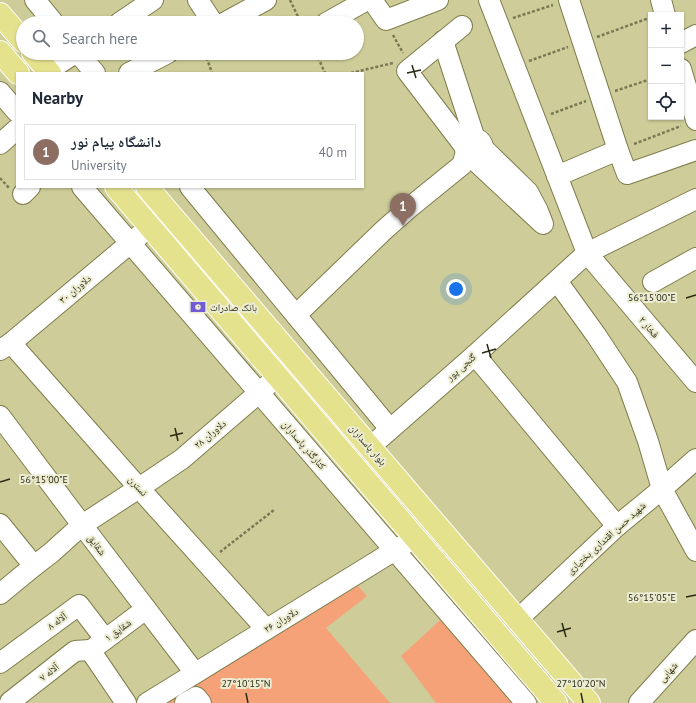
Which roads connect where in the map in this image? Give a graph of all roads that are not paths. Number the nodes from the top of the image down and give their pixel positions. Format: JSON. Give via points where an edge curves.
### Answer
{"nodes":[{"id":1,"x":34,"y":0,"type":"edge"},
{"id":2,"x":153,"y":0,"type":"edge"},
{"id":3,"x":198,"y":0,"type":"edge"},
{"id":4,"x":266,"y":0,"type":"edge"},
{"id":5,"x":367,"y":0,"type":"edge"},
{"id":6,"x":372,"y":0,"type":"edge"},
{"id":7,"x":438,"y":0,"type":"edge"},
{"id":8,"x":489,"y":0,"type":"edge"},
{"id":9,"x":661,"y":0,"type":"edge"},
{"id":10,"x":561,"y":2,"type":"edge"},
{"id":11,"x":664,"y":12,"type":"edge"},
{"id":12,"x":0,"y":14,"type":"edge"},
{"id":13,"x":48,"y":16,"type":"edge"},
{"id":14,"x":129,"y":16,"type":"edge"},
{"id":15,"x":208,"y":16,"type":"edge"},
{"id":16,"x":237,"y":16,"type":"edge"},
{"id":17,"x":338,"y":16,"type":"edge"},
{"id":18,"x":462,"y":26,"type":"dead end"},
{"id":19,"x":16,"y":33,"type":"edge"},
{"id":20,"x":696,"y":35,"type":"edge"},
{"id":21,"x":684,"y":41,"type":"edge"},
{"id":22,"x":443,"y":42,"type":"junction"},
{"id":23,"x":0,"y":52,"type":"edge"},
{"id":24,"x":39,"y":60,"type":"edge"},
{"id":25,"x":65,"y":60,"type":"edge"},
{"id":26,"x":84,"y":60,"type":"edge"},
{"id":27,"x":154,"y":60,"type":"edge"},
{"id":28,"x":17,"y":72,"type":"edge"},
{"id":29,"x":49,"y":72,"type":"edge"},
{"id":30,"x":94,"y":72,"type":"edge"},
{"id":31,"x":130,"y":72,"type":"edge"},
{"id":32,"x":684,"y":79,"type":"edge"},
{"id":33,"x":0,"y":92,"type":"edge"},
{"id":34,"x":16,"y":111,"type":"edge"},
{"id":35,"x":696,"y":120,"type":"edge"},
{"id":36,"x":16,"y":130,"type":"edge"},
{"id":37,"x":0,"y":144,"type":"edge"},
{"id":38,"x":472,"y":149,"type":"junction"},
{"id":39,"x":618,"y":150,"type":"junction"},
{"id":40,"x":696,"y":150,"type":"edge"},
{"id":41,"x":557,"y":176,"type":"junction"},
{"id":42,"x":83,"y":188,"type":"edge"},
{"id":43,"x":117,"y":188,"type":"edge"},
{"id":44,"x":149,"y":188,"type":"edge"},
{"id":45,"x":191,"y":188,"type":"edge"},
{"id":46,"x":696,"y":199,"type":"edge"},
{"id":47,"x":150,"y":227,"type":"junction"},
{"id":48,"x":130,"y":243,"type":"junction"},
{"id":49,"x":587,"y":253,"type":"junction"},
{"id":50,"x":696,"y":258,"type":"edge"},
{"id":51,"x":557,"y":281,"type":"junction"},
{"id":52,"x":653,"y":282,"type":"dead end"},
{"id":53,"x":296,"y":315,"type":"junction"},
{"id":54,"x":5,"y":346,"type":"edge"},
{"id":55,"x":475,"y":355,"type":"junction"},
{"id":56,"x":278,"y":377,"type":"junction"},
{"id":57,"x":696,"y":382,"type":"edge"},
{"id":58,"x":259,"y":393,"type":"junction"},
{"id":59,"x":0,"y":416,"type":"edge"},
{"id":60,"x":390,"y":429,"type":"junction"},
{"id":61,"x":370,"y":447,"type":"junction"},
{"id":62,"x":696,"y":459,"type":"edge"},
{"id":63,"x":139,"y":488,"type":"junction"},
{"id":64,"x":662,"y":488,"type":"junction"},
{"id":65,"x":0,"y":524,"type":"edge"},
{"id":66,"x":82,"y":525,"type":"junction"},
{"id":67,"x":617,"y":526,"type":"junction"},
{"id":68,"x":415,"y":537,"type":"junction"},
{"id":69,"x":395,"y":551,"type":"junction"},
{"id":70,"x":696,"y":552,"type":"edge"},
{"id":71,"x":34,"y":566,"type":"junction"},
{"id":72,"x":0,"y":594,"type":"edge"},
{"id":73,"x":146,"y":609,"type":"junction"},
{"id":74,"x":517,"y":620,"type":"junction"},
{"id":75,"x":266,"y":629,"type":"junction"},
{"id":76,"x":696,"y":640,"type":"edge"},
{"id":77,"x":97,"y":645,"type":"junction"},
{"id":78,"x":0,"y":663,"type":"edge"},
{"id":79,"x":195,"y":673,"type":"junction"},
{"id":80,"x":7,"y":699,"type":"edge"},
{"id":81,"x":645,"y":701,"type":"edge"},
{"id":82,"x":126,"y":703,"type":"edge"},
{"id":83,"x":147,"y":703,"type":"edge"},
{"id":84,"x":185,"y":703,"type":"edge"},
{"id":85,"x":201,"y":703,"type":"edge"},
{"id":86,"x":526,"y":703,"type":"edge"},
{"id":87,"x":556,"y":703,"type":"edge"},
{"id":88,"x":589,"y":703,"type":"edge"}],
"edges":[{"from":1,"to":13,"type":"street"},
{"from":2,"to":14,"type":"street"},
{"from":3,"to":15,"type":"street"},
{"from":4,"to":16,"type":"street"},
{"from":5,"to":17,"type":"street"},
{"from":6,"to":7,"type":"street","via":[[386,20]]},
{"from":8,"to":41,"type":"street","name":"فخار ۲"},
{"from":9,"to":11,"type":"street"},
{"from":10,"to":39,"type":"street"},
{"from":12,"to":19,"type":"main road"},
{"from":18,"to":22,"type":"street"},
{"from":20,"to":21,"type":"street"},
{"from":22,"to":38,"type":"street"},
{"from":22,"to":38,"type":"street","via":[[407,71]]},
{"from":23,"to":28,"type":"main road"},
{"from":24,"to":29,"type":"main road"},
{"from":25,"to":29,"type":"street"},
{"from":26,"to":30,"type":"street"},
{"from":27,"to":31,"type":"street"},
{"from":32,"to":35,"type":"street"},
{"from":33,"to":34,"type":"street"},
{"from":36,"to":37,"type":"street"},
{"from":38,"to":53,"type":"street","via":[[462,165],[384,230]]},
{"from":39,"to":40,"type":"street","via":[[627,174]]},
{"from":39,"to":41,"type":"street"},
{"from":41,"to":49,"type":"street","name":"فخار ۲"},
{"from":42,"to":48,"type":"street","name":"کنارگذر پاسداران"},
{"from":43,"to":47,"type":"main road"},
{"from":44,"to":61,"type":"main road","name":"بلوار پاسداران"},
{"from":45,"to":53,"type":"street"},
{"from":46,"to":49,"type":"street","name":"گنجی پور"},
{"from":47,"to":48,"type":"street","name":"دلاوران ۳۰"},
{"from":47,"to":56,"type":"main road"},
{"from":48,"to":54,"type":"street","name":"دلاوران ۳۰"},
{"from":48,"to":58,"type":"street","name":"کنارگذر پاسداران"},
{"from":49,"to":51,"type":"street","name":"گنجی پور"},
{"from":49,"to":57,"type":"street","name":"فخار ۲"},
{"from":50,"to":52,"type":"street"},
{"from":51,"to":55,"type":"street","name":"گنجی پور"},
{"from":51,"to":64,"type":"street","via":[[627,382]]},
{"from":53,"to":60,"type":"street"},
{"from":54,"to":63,"type":"street","name":"نسترن"},
{"from":55,"to":60,"type":"street","name":"گنجی پور"},
{"from":55,"to":67,"type":"street"},
{"from":56,"to":58,"type":"street","name":"دلاوران ۲۸"},
{"from":56,"to":68,"type":"main road"},
{"from":58,"to":63,"type":"street","name":"دلاوران ۲۸","via":[[182,459]]},
{"from":58,"to":69,"type":"street","name":"کنارگذر پاسداران"},
{"from":59,"to":66,"type":"street","name":"شقایق"},
{"from":60,"to":61,"type":"street","name":"گنجی پور"},
{"from":61,"to":74,"type":"main road","name":"بلوار پاسداران"},
{"from":62,"to":64,"type":"street","name":"شهید حسن اقتداری بختیاری"},
{"from":63,"to":66,"type":"street","name":"دلاوران ۲۸"},
{"from":63,"to":75,"type":"street","name":"نسترن"},
{"from":64,"to":67,"type":"street","name":"شهید حسن اقتداری بختیاری"},
{"from":64,"to":70,"type":"street"},
{"from":65,"to":71,"type":"street"},
{"from":66,"to":71,"type":"street","name":"دلاوران ۲۸"},
{"from":66,"to":73,"type":"street","name":"شقایق"},
{"from":67,"to":74,"type":"street","name":"شهید حسن اقتداری بختیاری"},
{"from":68,"to":69,"type":"street","name":"دلاوران ۲۶"},
{"from":68,"to":87,"type":"main road"},
{"from":69,"to":75,"type":"street","name":"دلاوران ۲۶"},
{"from":69,"to":86,"type":"street","name":"کنارگذر پاسداران"},
{"from":71,"to":72,"type":"street","name":"دلاوران ۲۸"},
{"from":73,"to":77,"type":"street","name":"شقایق ۱"},
{"from":73,"to":79,"type":"street","name":"شقایق"},
{"from":74,"to":88,"type":"main road","name":"بلوار پاسداران"},
{"from":75,"to":79,"type":"street","name":"دلاوران ۲۶"},
{"from":76,"to":81,"type":"street","name":"شهابی"},
{"from":77,"to":78,"type":"street","name":"آلاله ۸","via":[[79,605]]},
{"from":77,"to":80,"type":"street","name":"آلاله ۷","via":[[75,651]]},
{"from":77,"to":82,"type":"street"},
{"from":79,"to":83,"type":"street","name":"دلاوران ۲۶"},
{"from":84,"to":85,"type":"street","via":[[196,697]]}]}
